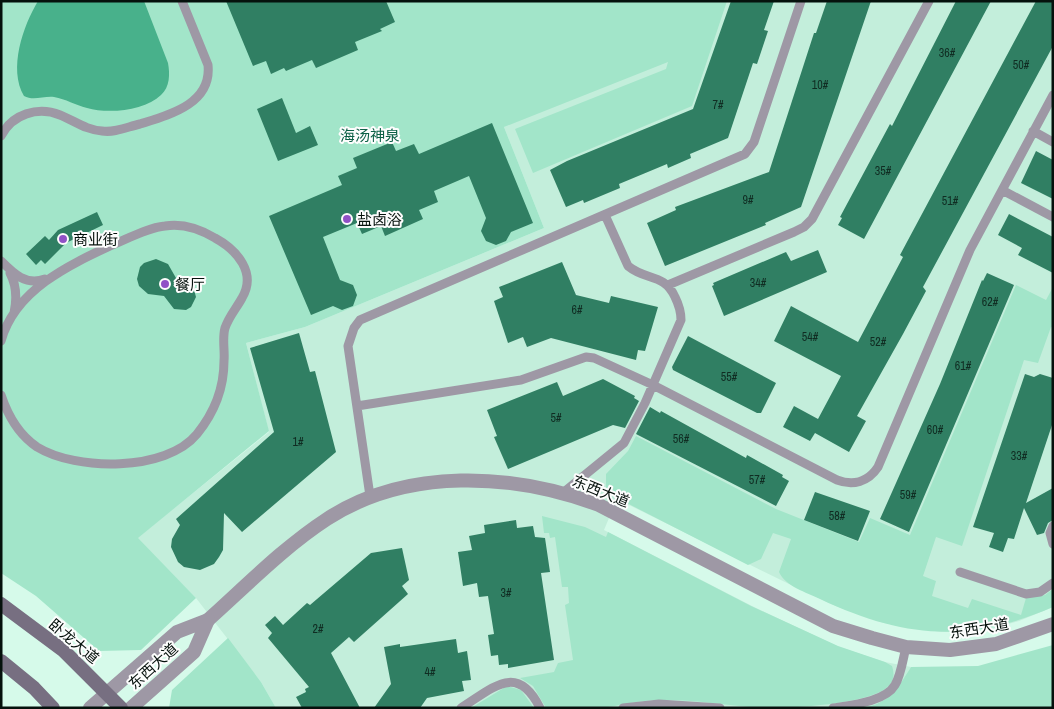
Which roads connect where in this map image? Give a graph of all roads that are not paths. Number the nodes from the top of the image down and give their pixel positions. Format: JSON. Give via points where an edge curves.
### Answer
{"nodes":[{"id":1,"x":182,"y":1,"type":"edge"},
{"id":2,"x":929,"y":1,"type":"edge"},
{"id":3,"x":800,"y":4,"type":"edge"},
{"id":4,"x":1053,"y":95,"type":"edge"},
{"id":5,"x":1033,"y":132,"type":"junction"},
{"id":6,"x":1,"y":136,"type":"edge"},
{"id":7,"x":1053,"y":142,"type":"edge"},
{"id":8,"x":1002,"y":190,"type":"junction"},
{"id":9,"x":605,"y":215,"type":"junction"},
{"id":10,"x":1053,"y":217,"type":"edge"},
{"id":11,"x":1,"y":261,"type":"edge"},
{"id":12,"x":9,"y":270,"type":"junction"},
{"id":13,"x":53,"y":276,"type":"junction"},
{"id":14,"x":668,"y":284,"type":"junction"},
{"id":15,"x":13,"y":317,"type":"junction"},
{"id":16,"x":1,"y":341,"type":"edge"},
{"id":17,"x":653,"y":384,"type":"junction"},
{"id":18,"x":1,"y":396,"type":"edge"},
{"id":19,"x":357,"y":406,"type":"junction"},
{"id":20,"x":564,"y":492,"type":"junction"},
{"id":21,"x":370,"y":496,"type":"junction"},
{"id":22,"x":1053,"y":526,"type":"edge"},
{"id":23,"x":1053,"y":544,"type":"edge"},
{"id":24,"x":960,"y":572,"type":"dead end"},
{"id":25,"x":1053,"y":583,"type":"edge"},
{"id":26,"x":1,"y":604,"type":"edge"},
{"id":27,"x":208,"y":620,"type":"junction"},
{"id":28,"x":1053,"y":624,"type":"edge"},
{"id":29,"x":906,"y":647,"type":"junction"},
{"id":30,"x":1,"y":662,"type":"edge"},
{"id":31,"x":108,"y":692,"type":"junction"},
{"id":32,"x":53,"y":708,"type":"edge"},
{"id":33,"x":90,"y":708,"type":"edge"},
{"id":34,"x":121,"y":708,"type":"edge"},
{"id":35,"x":131,"y":708,"type":"edge"},
{"id":36,"x":461,"y":708,"type":"edge"},
{"id":37,"x":540,"y":708,"type":"edge"},
{"id":38,"x":623,"y":708,"type":"edge"},
{"id":39,"x":720,"y":708,"type":"edge"},
{"id":40,"x":833,"y":708,"type":"edge"}],
"edges":[{"from":1,"to":6,"type":"lane","via":[[209,73],[205,89],[184,109],[113,132],[87,128],[60,114],[32,112],[12,122]]},
{"from":2,"to":14,"type":"lane","via":[[812,219],[794,232]]},
{"from":3,"to":9,"type":"lane","via":[[750,149],[739,158]]},
{"from":4,"to":5,"type":"lane"},
{"from":5,"to":7,"type":"lane"},
{"from":5,"to":8,"type":"lane"},
{"from":8,"to":10,"type":"lane"},
{"from":8,"to":17,"type":"lane","via":[[970,250],[878,467],[865,480],[847,484],[837,480]]},
{"from":9,"to":14,"type":"lane","via":[[628,266],[634,272]]},
{"from":9,"to":19,"type":"lane","via":[[360,320],[348,346]]},
{"from":11,"to":12,"type":"lane"},
{"from":12,"to":13,"type":"lane","via":[[28,281],[38,282]]},
{"from":12,"to":15,"type":"lane","via":[[17,298]]},
{"from":13,"to":15,"type":"lane","via":[[26,300]]},
{"from":13,"to":18,"type":"lane","via":[[100,250],[164,226],[188,226],[214,237],[236,252],[246,268],[247,284],[224,332],[223,378],[213,409],[195,436],[181,448],[162,457],[131,462],[85,462],[67,459],[37,447],[14,424]]},
{"from":14,"to":17,"type":"lane","via":[[682,320]]},
{"from":15,"to":16,"type":"lane"},
{"from":17,"to":19,"type":"lane","via":[[586,357],[521,380]]},
{"from":17,"to":20,"type":"lane","via":[[624,443]]},
{"from":19,"to":21,"type":"lane"},
{"from":20,"to":21,"type":"street","name":"东西大道","via":[[488,481],[437,482]]},
{"from":20,"to":29,"type":"street","name":"东西大道","via":[[650,530],[833,626]]},
{"from":21,"to":27,"type":"street","name":"东西大道","via":[[314,529]]},
{"from":22,"to":23,"type":"lane","via":[[1050,533]]},
{"from":24,"to":25,"type":"lane","via":[[1026,594],[1040,592]]},
{"from":26,"to":31,"type":"main road","name":"卧龙大道","via":[[64,651]]},
{"from":27,"to":31,"type":"street","via":[[177,632]]},
{"from":27,"to":35,"type":"street","name":"东西大道","via":[[194,652]]},
{"from":28,"to":29,"type":"street","name":"东西大道","via":[[996,644],[950,650]]},
{"from":29,"to":40,"type":"lane","via":[[897,681],[890,690],[876,698]]},
{"from":30,"to":32,"type":"main road"},
{"from":31,"to":33,"type":"street"},
{"from":31,"to":34,"type":"main road","name":"卧龙大道"},
{"from":36,"to":37,"type":"lane","via":[[506,682],[516,682],[527,688]]},
{"from":38,"to":39,"type":"lane","via":[[660,704]]}]}
